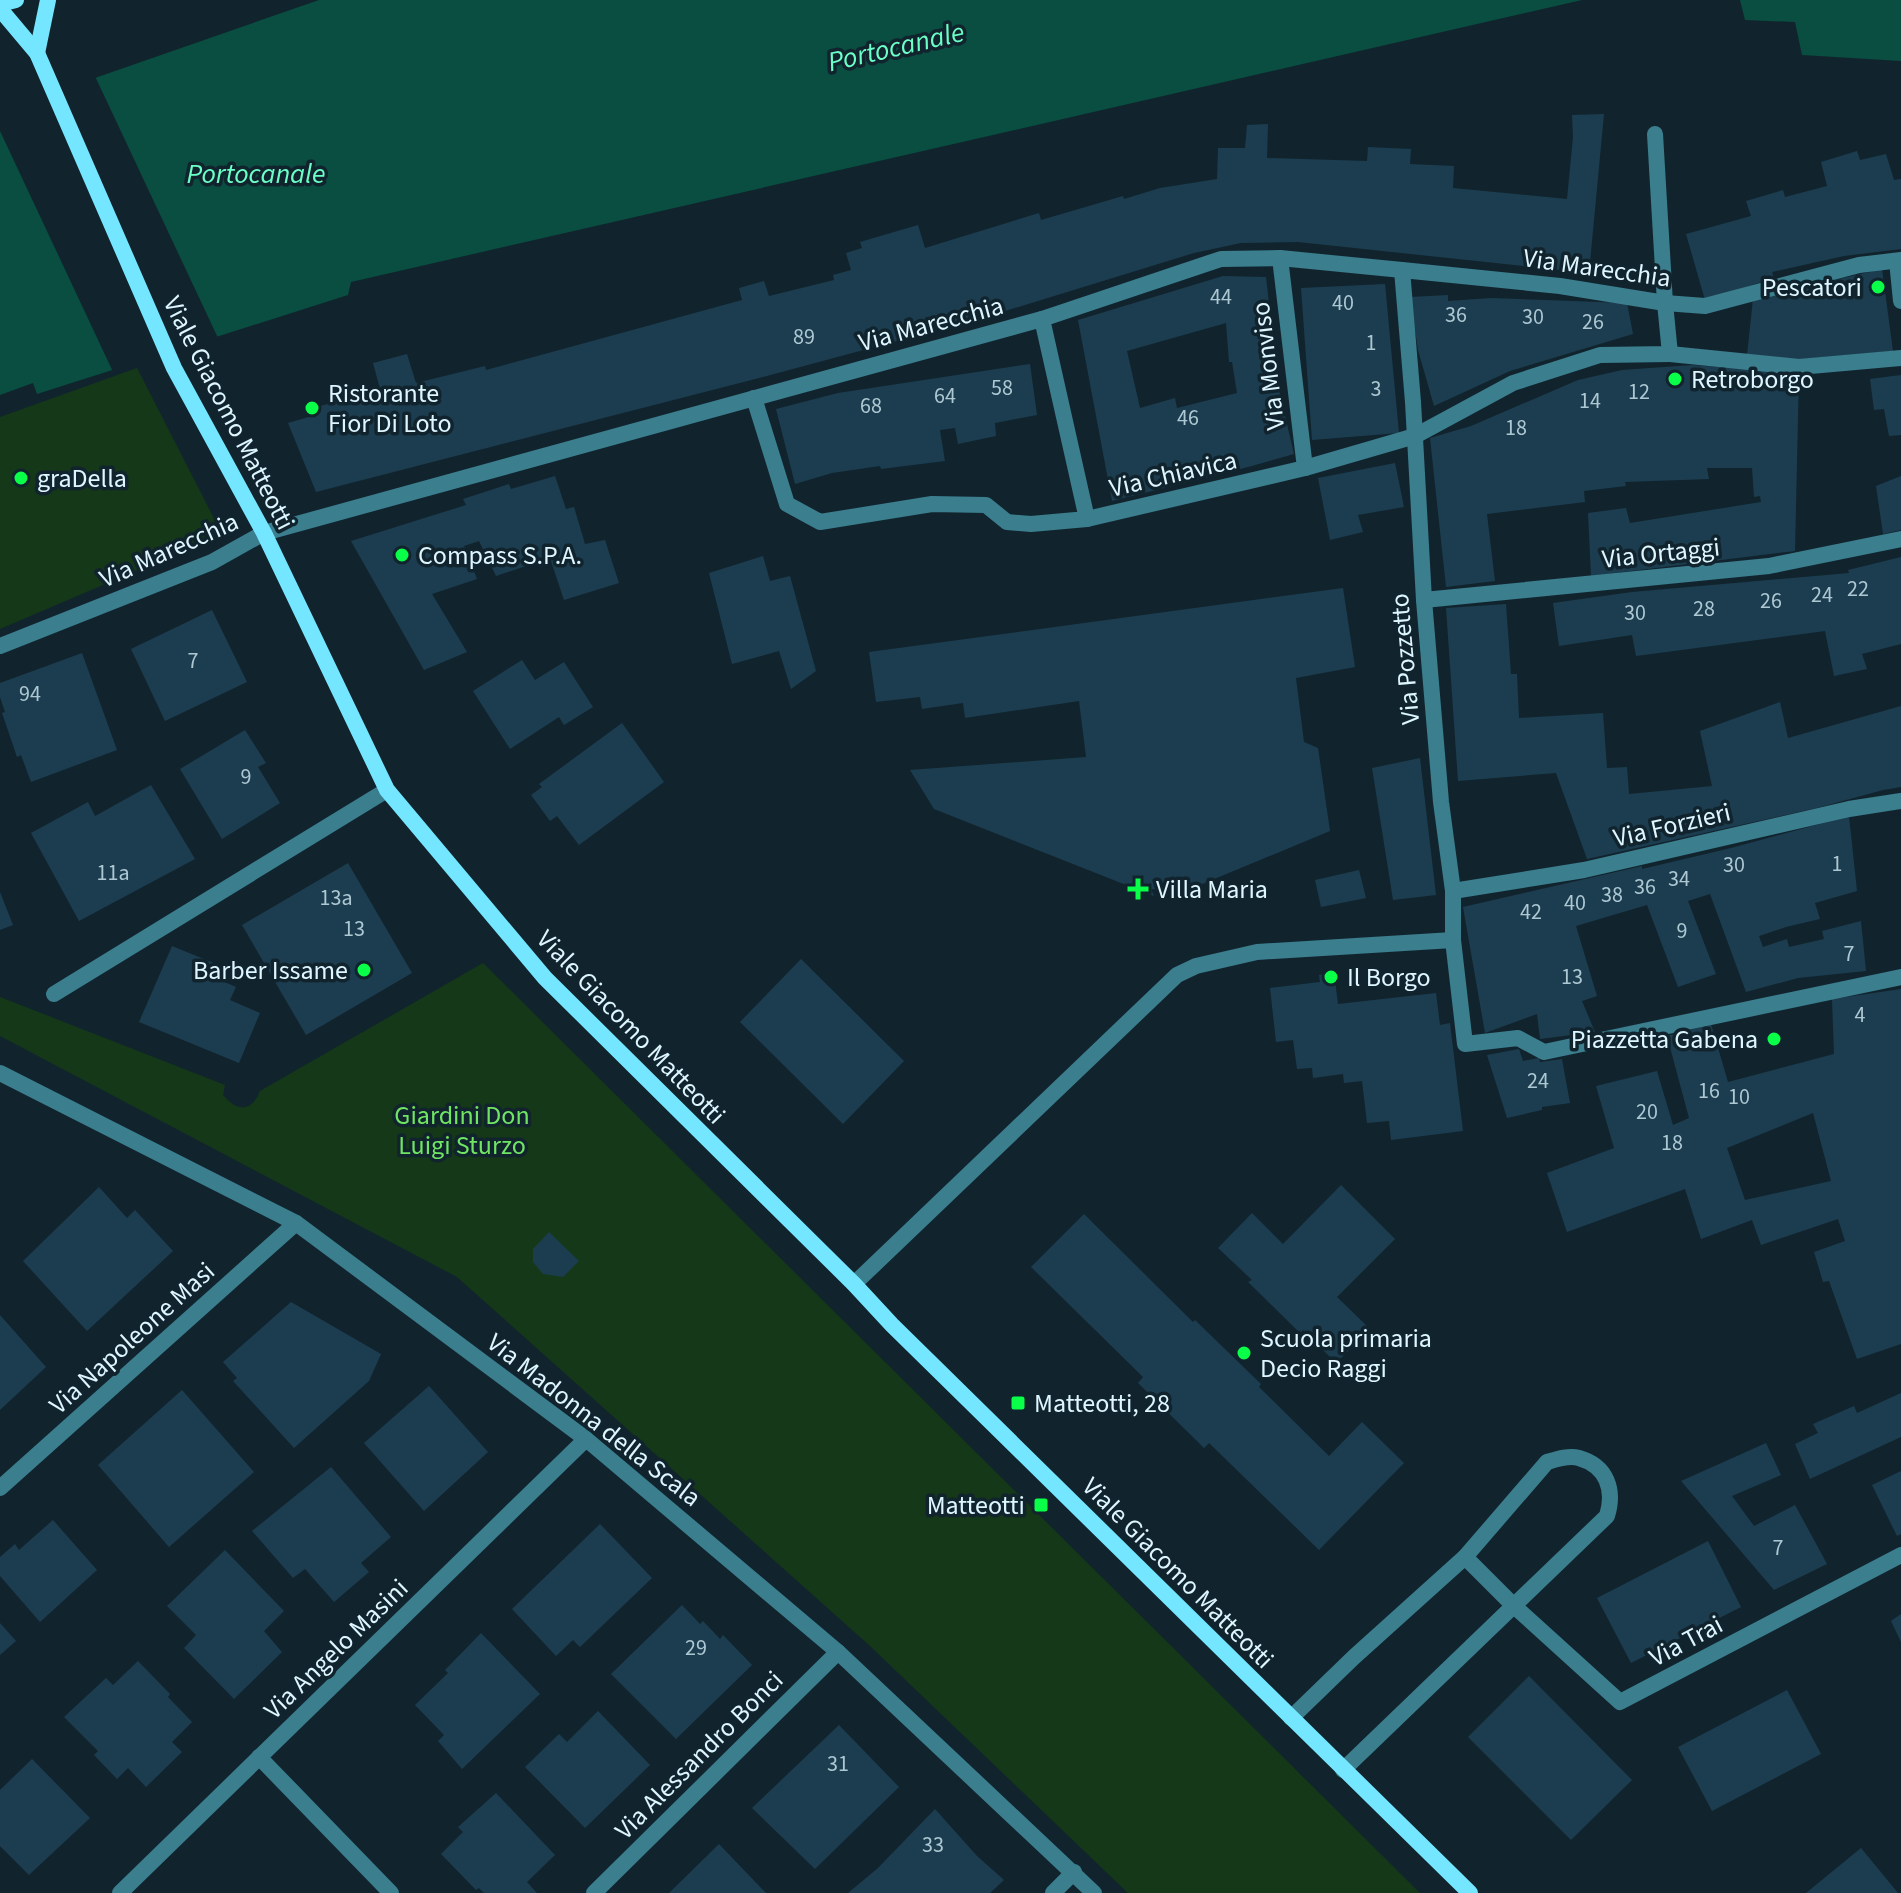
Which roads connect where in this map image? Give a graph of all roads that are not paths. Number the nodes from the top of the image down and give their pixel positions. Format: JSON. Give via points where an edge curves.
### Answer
{"nodes":[{"id":1,"x":16,"y":0,"type":"edge"},
{"id":2,"x":48,"y":0,"type":"edge"},
{"id":3,"x":0,"y":6,"type":"edge"},
{"id":4,"x":37,"y":53,"type":"junction"},
{"id":5,"x":1655,"y":134,"type":"dead end"},
{"id":6,"x":1280,"y":258,"type":"junction"},
{"id":7,"x":1899,"y":260,"type":"edge"},
{"id":8,"x":1402,"y":270,"type":"junction"},
{"id":9,"x":1901,"y":301,"type":"edge"},
{"id":10,"x":1665,"y":303,"type":"junction"},
{"id":11,"x":1042,"y":319,"type":"junction"},
{"id":12,"x":1670,"y":354,"type":"junction"},
{"id":13,"x":1901,"y":358,"type":"edge"},
{"id":14,"x":754,"y":398,"type":"junction"},
{"id":15,"x":1415,"y":436,"type":"junction"},
{"id":16,"x":1305,"y":468,"type":"junction"},
{"id":17,"x":1087,"y":519,"type":"junction"},
{"id":18,"x":264,"y":533,"type":"junction"},
{"id":19,"x":1901,"y":539,"type":"edge"},
{"id":20,"x":1424,"y":600,"type":"junction"},
{"id":21,"x":0,"y":646,"type":"edge"},
{"id":22,"x":387,"y":790,"type":"junction"},
{"id":23,"x":1901,"y":801,"type":"edge"},
{"id":24,"x":1453,"y":891,"type":"junction"},
{"id":25,"x":1453,"y":940,"type":"junction"},
{"id":26,"x":1901,"y":977,"type":"edge"},
{"id":27,"x":54,"y":994,"type":"dead end"},
{"id":28,"x":0,"y":1073,"type":"edge"},
{"id":29,"x":296,"y":1223,"type":"junction"},
{"id":30,"x":854,"y":1284,"type":"junction"},
{"id":31,"x":586,"y":1439,"type":"junction"},
{"id":32,"x":0,"y":1488,"type":"edge"},
{"id":33,"x":1901,"y":1555,"type":"edge"},
{"id":34,"x":1465,"y":1557,"type":"junction"},
{"id":35,"x":1513,"y":1605,"type":"junction"},
{"id":36,"x":838,"y":1652,"type":"junction"},
{"id":37,"x":1291,"y":1718,"type":"junction"},
{"id":38,"x":259,"y":1757,"type":"junction"},
{"id":39,"x":1343,"y":1770,"type":"junction"},
{"id":40,"x":1074,"y":1872,"type":"junction"},
{"id":41,"x":120,"y":1893,"type":"edge"},
{"id":42,"x":391,"y":1893,"type":"edge"},
{"id":43,"x":594,"y":1893,"type":"edge"},
{"id":44,"x":1053,"y":1893,"type":"edge"},
{"id":45,"x":1094,"y":1893,"type":"edge"},
{"id":46,"x":1470,"y":1893,"type":"edge"}],
"edges":[{"from":1,"to":3,"type":"main road"},
{"from":2,"to":4,"type":"main road"},
{"from":3,"to":4,"type":"main road","name":"Viale Giacomo Matteotti"},
{"from":4,"to":18,"type":"main road","name":"Viale Giacomo Matteotti","via":[[174,368]]},
{"from":5,"to":10,"type":"street"},
{"from":6,"to":8,"type":"street","name":"Via Marecchia"},
{"from":6,"to":11,"type":"street","name":"Via Marecchia","via":[[1221,259]]},
{"from":6,"to":16,"type":"street","name":"Via Monviso"},
{"from":7,"to":9,"type":"street"},
{"from":7,"to":10,"type":"street","name":"Via Marecchia","via":[[1859,265],[1705,306]]},
{"from":8,"to":10,"type":"street","name":"Via Marecchia"},
{"from":8,"to":15,"type":"street","name":"Via Pozzetto"},
{"from":10,"to":12,"type":"street"},
{"from":11,"to":14,"type":"street","name":"Via Marecchia"},
{"from":11,"to":17,"type":"street"},
{"from":12,"to":13,"type":"street","name":"Via Chiavica","via":[[1799,367]]},
{"from":12,"to":15,"type":"street","name":"Via Chiavica","via":[[1600,355],[1513,383]]},
{"from":14,"to":17,"type":"street","name":"Via Chiavica","via":[[787,504],[820,522],[932,504],[986,505],[1007,522]]},
{"from":14,"to":18,"type":"street","name":"Via Marecchia"},
{"from":15,"to":16,"type":"street","name":"Via Chiavica"},
{"from":15,"to":20,"type":"street","name":"Via Pozzetto"},
{"from":16,"to":17,"type":"street","name":"Via Chiavica"},
{"from":18,"to":21,"type":"street","name":"Via Marecchia","via":[[212,562]]},
{"from":18,"to":22,"type":"main road","name":"Viale Giacomo Matteotti"},
{"from":19,"to":20,"type":"street","name":"Via Ortaggi","via":[[1769,566]]},
{"from":20,"to":24,"type":"street","name":"Via Pozzetto"},
{"from":22,"to":27,"type":"street"},
{"from":22,"to":30,"type":"main road","name":"Viale Giacomo Matteotti","via":[[545,978]]},
{"from":23,"to":24,"type":"street","name":"Via Forzieri","via":[[1584,870]]},
{"from":24,"to":25,"type":"street","name":"Via Pozzetto"},
{"from":25,"to":26,"type":"street","name":"Via Pozzetto","via":[[1465,1044],[1518,1038],[1544,1052]]},
{"from":25,"to":30,"type":"street","via":[[1257,952],[1177,975]]},
{"from":28,"to":29,"type":"street","name":"Via Madonna della Scala"},
{"from":29,"to":31,"type":"street","name":"Via Madonna della Scala"},
{"from":29,"to":32,"type":"street","name":"Via Napoleone Masi"},
{"from":30,"to":37,"type":"main road","name":"Viale Giacomo Matteotti"},
{"from":31,"to":36,"type":"street","name":"Via Madonna della Scala"},
{"from":31,"to":38,"type":"street","name":"Via Angelo Masini"},
{"from":33,"to":35,"type":"street","name":"Via Trai","via":[[1620,1702]]},
{"from":34,"to":35,"type":"street","name":"Via Trai"},
{"from":34,"to":35,"type":"street","via":[[1547,1462],[1577,1457],[1604,1474],[1611,1502],[1607,1516]]},
{"from":34,"to":37,"type":"street"},
{"from":35,"to":39,"type":"street"},
{"from":36,"to":40,"type":"street","name":"Via Madonna della Scala"},
{"from":36,"to":43,"type":"street","name":"Via Alessandro Bonci"},
{"from":37,"to":39,"type":"main road","name":"Viale Giacomo Matteotti"},
{"from":38,"to":41,"type":"street","name":"Via Angelo Masini"},
{"from":38,"to":42,"type":"street"},
{"from":39,"to":46,"type":"main road","name":"Viale Giacomo Matteotti"},
{"from":40,"to":44,"type":"street"},
{"from":40,"to":45,"type":"street","name":"Via Madonna della Scala"}]}
